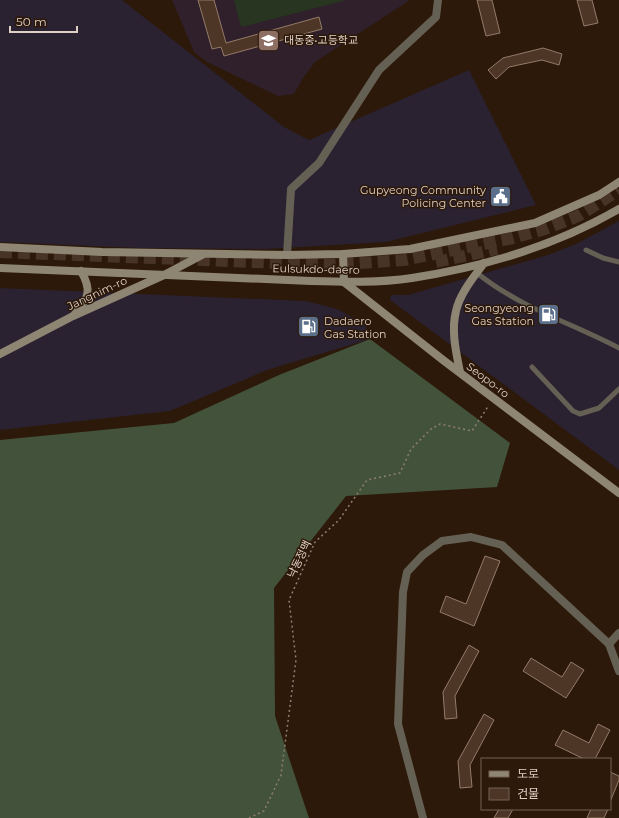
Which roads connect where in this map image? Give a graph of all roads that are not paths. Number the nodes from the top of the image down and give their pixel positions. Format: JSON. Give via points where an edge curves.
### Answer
{"nodes":[{"id":1,"x":438,"y":0,"type":"edge"},
{"id":2,"x":619,"y":182,"type":"edge"},
{"id":3,"x":619,"y":209,"type":"edge"},
{"id":4,"x":0,"y":247,"type":"edge"},
{"id":5,"x":586,"y":250,"type":"dead end"},
{"id":6,"x":204,"y":254,"type":"junction"},
{"id":7,"x":343,"y":254,"type":"junction"},
{"id":8,"x":287,"y":255,"type":"junction"},
{"id":9,"x":619,"y":262,"type":"edge"},
{"id":10,"x":484,"y":263,"type":"junction"},
{"id":11,"x":0,"y":268,"type":"edge"},
{"id":12,"x":81,"y":271,"type":"junction"},
{"id":13,"x":477,"y":273,"type":"junction"},
{"id":14,"x":164,"y":275,"type":"junction"},
{"id":15,"x":344,"y":282,"type":"junction"},
{"id":16,"x":73,"y":316,"type":"junction"},
{"id":17,"x":619,"y":348,"type":"edge"},
{"id":18,"x":0,"y":354,"type":"edge"},
{"id":19,"x":532,"y":367,"type":"dead end"},
{"id":20,"x":460,"y":372,"type":"junction"},
{"id":21,"x":619,"y":388,"type":"edge"},
{"id":22,"x":619,"y":493,"type":"edge"},
{"id":23,"x":619,"y":633,"type":"edge"},
{"id":24,"x":609,"y":644,"type":"junction"},
{"id":25,"x":619,"y":670,"type":"edge"},
{"id":26,"x":423,"y":818,"type":"edge"}],
"edges":[{"from":1,"to":8,"type":"street","via":[[436,17],[379,70],[319,163],[290,189]]},
{"from":2,"to":7,"type":"main road","name":"Eulsukdo-daero","via":[[599,195],[535,223],[410,249]]},
{"from":3,"to":10,"type":"main road","name":"Eulsukdo-daero","via":[[575,231],[527,250]]},
{"from":4,"to":6,"type":"main road","name":"Eulsukdo-daero"},
{"from":5,"to":9,"type":"lane"},
{"from":6,"to":8,"type":"main road","name":"Eulsukdo-daero"},
{"from":6,"to":14,"type":"main road","name":"Jangnim-ro"},
{"from":7,"to":8,"type":"main road","name":"Eulsukdo-daero"},
{"from":7,"to":15,"type":"main road"},
{"from":10,"to":13,"type":"main road"},
{"from":10,"to":15,"type":"main road","name":"Eulsukdo-daero","via":[[411,278]]},
{"from":11,"to":12,"type":"main road","name":"Eulsukdo-daero"},
{"from":12,"to":14,"type":"main road","name":"Eulsukdo-daero"},
{"from":12,"to":16,"type":"main road","via":[[88,283],[86,300]]},
{"from":13,"to":17,"type":"lane","via":[[492,286],[514,298]]},
{"from":13,"to":20,"type":"main road","via":[[456,310],[454,342]]},
{"from":14,"to":15,"type":"main road","name":"Eulsukdo-daero"},
{"from":14,"to":16,"type":"main road","name":"Jangnim-ro"},
{"from":15,"to":20,"type":"main road","name":"Seopo-ro"},
{"from":16,"to":18,"type":"main road","name":"Jangnim-ro"},
{"from":19,"to":21,"type":"lane","via":[[573,411],[580,414],[599,408]]},
{"from":20,"to":22,"type":"main road","name":"Seopo-ro"},
{"from":23,"to":24,"type":"street"},
{"from":24,"to":25,"type":"street"},
{"from":24,"to":26,"type":"street","via":[[502,545],[471,537],[442,541],[423,555],[407,572],[402,592],[398,724]]}]}
